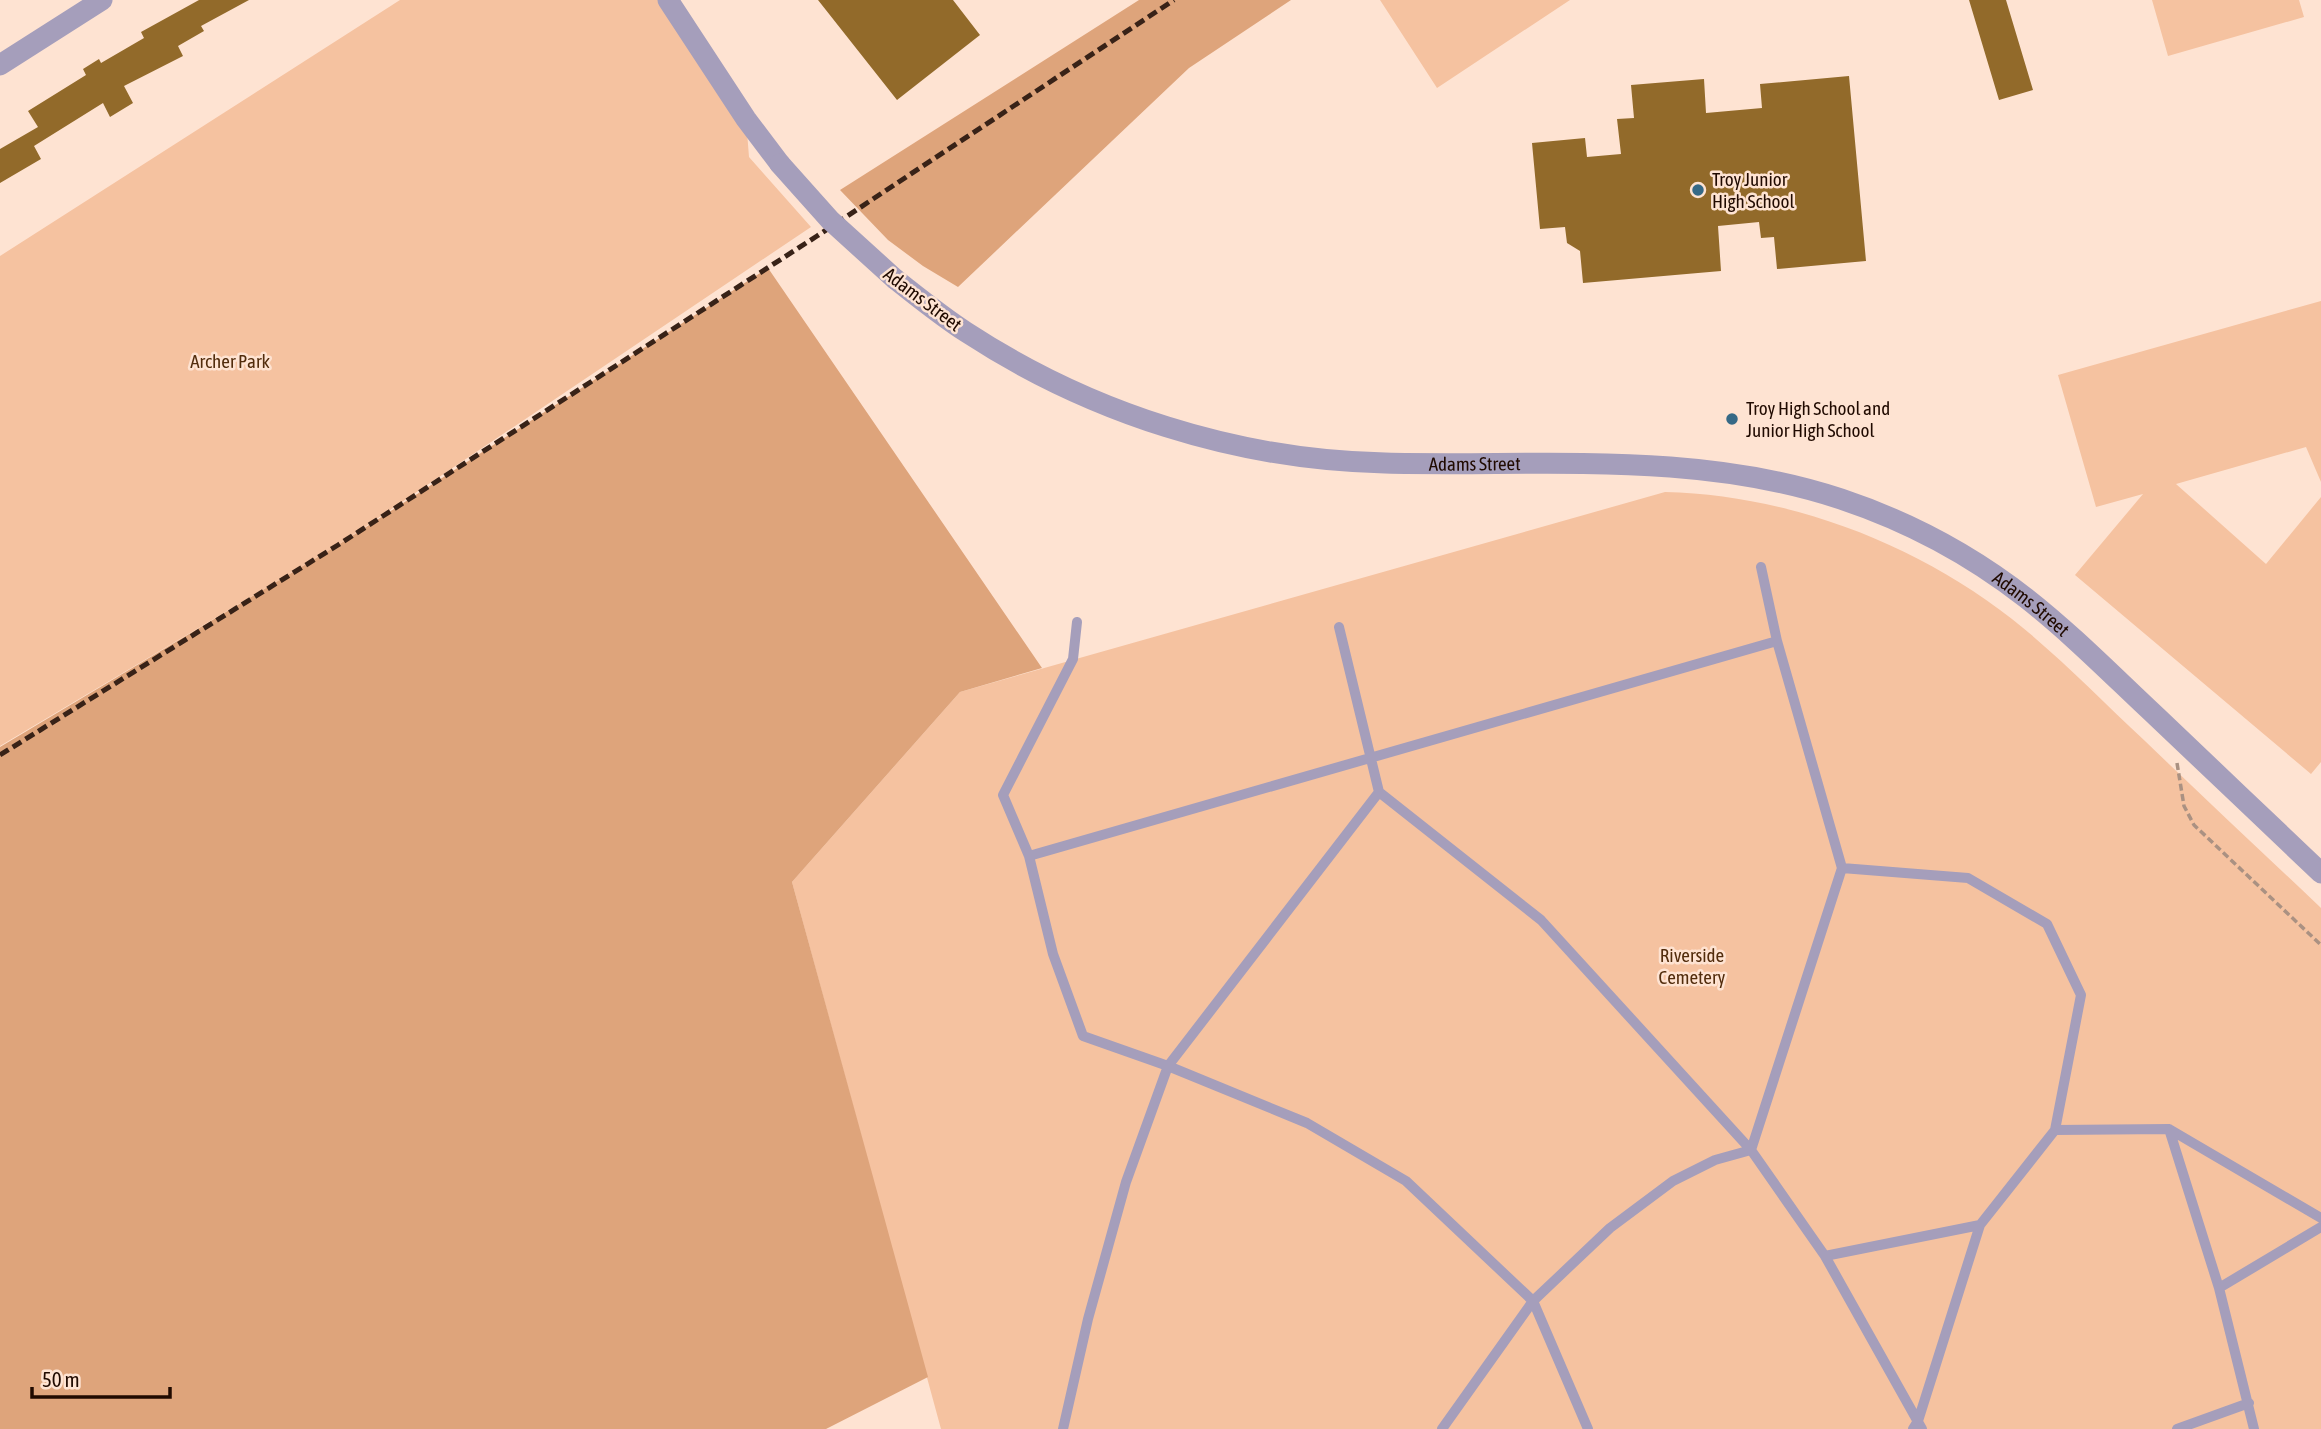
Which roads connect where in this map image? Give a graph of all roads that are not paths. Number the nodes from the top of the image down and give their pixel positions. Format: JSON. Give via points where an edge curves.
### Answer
{"nodes":[{"id":1,"x":102,"y":0,"type":"edge"},
{"id":2,"x":668,"y":0,"type":"edge"},
{"id":3,"x":0,"y":65,"type":"edge"},
{"id":4,"x":1761,"y":567,"type":"dead end"},
{"id":5,"x":1077,"y":622,"type":"dead end"},
{"id":6,"x":1339,"y":627,"type":"dead end"},
{"id":7,"x":1777,"y":641,"type":"junction"},
{"id":8,"x":1369,"y":758,"type":"junction"},
{"id":9,"x":1379,"y":792,"type":"junction"},
{"id":10,"x":1029,"y":856,"type":"junction"},
{"id":11,"x":1842,"y":868,"type":"junction"},
{"id":12,"x":2321,"y":873,"type":"edge"},
{"id":13,"x":1168,"y":1066,"type":"junction"},
{"id":14,"x":2169,"y":1129,"type":"junction"},
{"id":15,"x":2056,"y":1130,"type":"junction"},
{"id":16,"x":1751,"y":1150,"type":"junction"},
{"id":17,"x":2321,"y":1218,"type":"edge"},
{"id":18,"x":1980,"y":1225,"type":"junction"},
{"id":19,"x":2321,"y":1227,"type":"edge"},
{"id":20,"x":1825,"y":1256,"type":"junction"},
{"id":21,"x":2219,"y":1288,"type":"junction"},
{"id":22,"x":1533,"y":1301,"type":"junction"},
{"id":23,"x":2249,"y":1403,"type":"junction"},
{"id":24,"x":1918,"y":1426,"type":"edge"},
{"id":25,"x":1063,"y":1429,"type":"edge"},
{"id":26,"x":1443,"y":1429,"type":"edge"},
{"id":27,"x":1588,"y":1429,"type":"edge"},
{"id":28,"x":2177,"y":1429,"type":"edge"},
{"id":29,"x":2254,"y":1429,"type":"edge"}],
"edges":[{"from":1,"to":3,"type":"street"},
{"from":2,"to":12,"type":"street","name":"Adams Street","bridge":true,"via":[[746,119],[830,220],[895,279],[965,331],[1041,375],[1122,411],[1206,438],[1272,452],[1338,461],[1632,465],[1718,471],[1803,487],[1884,516],[1945,545],[2045,613]]},
{"from":4,"to":7,"type":"lane"},
{"from":5,"to":10,"type":"lane","via":[[1073,659],[1003,795]]},
{"from":6,"to":8,"type":"lane"},
{"from":7,"to":8,"type":"lane"},
{"from":7,"to":11,"type":"lane"},
{"from":8,"to":9,"type":"lane"},
{"from":8,"to":10,"type":"lane"},
{"from":9,"to":13,"type":"lane"},
{"from":9,"to":16,"type":"lane","via":[[1541,920]]},
{"from":10,"to":13,"type":"lane","via":[[1053,954],[1083,1036]]},
{"from":11,"to":15,"type":"lane","via":[[1968,878],[2047,924],[2081,995]]},
{"from":11,"to":16,"type":"lane"},
{"from":13,"to":22,"type":"lane","via":[[1307,1123],[1406,1181]]},
{"from":13,"to":25,"type":"lane","via":[[1126,1182],[1087,1319]]},
{"from":14,"to":15,"type":"lane"},
{"from":14,"to":17,"type":"lane"},
{"from":14,"to":21,"type":"lane"},
{"from":15,"to":18,"type":"lane"},
{"from":16,"to":20,"type":"lane"},
{"from":16,"to":22,"type":"lane","via":[[1715,1160],[1672,1181],[1610,1228]]},
{"from":18,"to":20,"type":"lane"},
{"from":18,"to":24,"type":"lane"},
{"from":19,"to":21,"type":"lane"},
{"from":20,"to":24,"type":"lane"},
{"from":21,"to":23,"type":"lane"},
{"from":22,"to":26,"type":"lane"},
{"from":22,"to":27,"type":"lane"},
{"from":23,"to":28,"type":"lane"},
{"from":23,"to":29,"type":"lane"}]}
